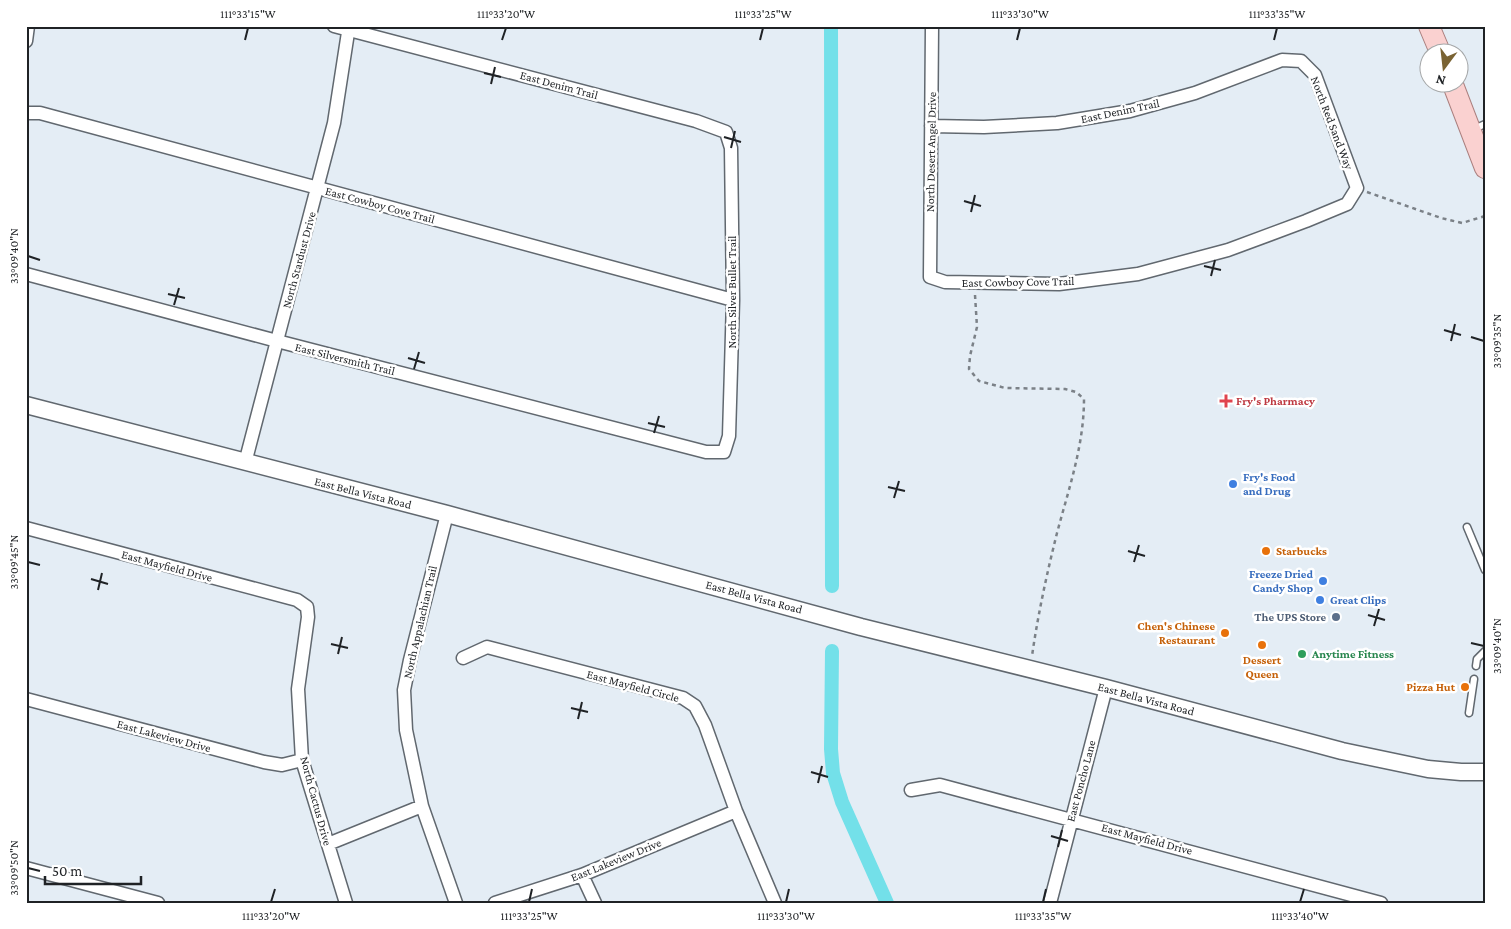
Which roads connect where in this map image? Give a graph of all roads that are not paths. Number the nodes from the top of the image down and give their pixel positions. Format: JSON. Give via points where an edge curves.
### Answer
{"nodes":[{"id":1,"x":28,"y":26,"type":"edge"},
{"id":2,"x":334,"y":26,"type":"edge"},
{"id":3,"x":932,"y":26,"type":"edge"},
{"id":4,"x":1429,"y":26,"type":"edge"},
{"id":5,"x":349,"y":28,"type":"edge"},
{"id":6,"x":26,"y":40,"type":"edge"},
{"id":7,"x":1436,"y":42,"type":"edge"},
{"id":8,"x":1301,"y":61,"type":"joint"},
{"id":9,"x":1458,"y":92,"type":"edge"},
{"id":10,"x":26,"y":113,"type":"edge"},
{"id":11,"x":931,"y":126,"type":"junction"},
{"id":12,"x":1478,"y":127,"type":"edge"},
{"id":13,"x":726,"y":132,"type":"joint"},
{"id":14,"x":1485,"y":168,"type":"edge"},
{"id":15,"x":318,"y":188,"type":"junction"},
{"id":16,"x":1357,"y":188,"type":"joint"},
{"id":17,"x":26,"y":274,"type":"edge"},
{"id":18,"x":930,"y":277,"type":"joint"},
{"id":19,"x":733,"y":300,"type":"junction"},
{"id":20,"x":277,"y":341,"type":"junction"},
{"id":21,"x":26,"y":405,"type":"edge"},
{"id":22,"x":724,"y":452,"type":"joint"},
{"id":23,"x":245,"y":463,"type":"junction"},
{"id":24,"x":447,"y":514,"type":"junction"},
{"id":25,"x":1467,"y":527,"type":"dead end"},
{"id":26,"x":26,"y":528,"type":"edge"},
{"id":27,"x":1485,"y":570,"type":"edge"},
{"id":28,"x":307,"y":607,"type":"joint"},
{"id":29,"x":1485,"y":651,"type":"edge"},
{"id":30,"x":463,"y":658,"type":"dead end"},
{"id":31,"x":1476,"y":666,"type":"dead end"},
{"id":32,"x":1474,"y":679,"type":"dead end"},
{"id":33,"x":1106,"y":688,"type":"junction"},
{"id":34,"x":26,"y":699,"type":"edge"},
{"id":35,"x":1469,"y":713,"type":"dead end"},
{"id":36,"x":302,"y":760,"type":"junction"},
{"id":37,"x":1485,"y":772,"type":"edge"},
{"id":38,"x":911,"y":790,"type":"dead end"},
{"id":39,"x":422,"y":806,"type":"junction"},
{"id":40,"x":736,"y":811,"type":"junction"},
{"id":41,"x":1071,"y":819,"type":"junction"},
{"id":42,"x":328,"y":844,"type":"junction"},
{"id":43,"x":26,"y":868,"type":"edge"},
{"id":44,"x":582,"y":875,"type":"junction"},
{"id":45,"x":158,"y":903,"type":"edge"},
{"id":46,"x":346,"y":903,"type":"edge"},
{"id":47,"x":456,"y":903,"type":"edge"},
{"id":48,"x":495,"y":903,"type":"edge"},
{"id":49,"x":595,"y":903,"type":"edge"},
{"id":50,"x":775,"y":903,"type":"edge"},
{"id":51,"x":1050,"y":903,"type":"edge"},
{"id":52,"x":1381,"y":903,"type":"edge"}],
"edges":[{"from":1,"to":6,"type":"street"},
{"from":2,"to":5,"type":"street","name":"East Denim Trail"},
{"from":3,"to":11,"type":"street","name":"North Desert Angel Drive"},
{"from":4,"to":7,"type":"main road"},
{"from":5,"to":13,"type":"street","name":"East Denim Trail","via":[[696,121]]},
{"from":5,"to":15,"type":"street","name":"North Stardust Drive","via":[[338,104]]},
{"from":8,"to":11,"type":"street","name":"East Denim Trail","via":[[1282,60],[1195,93],[1130,111],[1057,123]]},
{"from":8,"to":16,"type":"street","name":"North Red Sand Way","via":[[1315,75]]},
{"from":9,"to":12,"type":"main road"},
{"from":10,"to":15,"type":"street","name":"East Cowboy Cove Trail","via":[[40,113]]},
{"from":11,"to":18,"type":"street","name":"North Desert Angel Drive"},
{"from":12,"to":14,"type":"main road"},
{"from":13,"to":19,"type":"street","name":"North Silver Bullet Trail","via":[[731,148]]},
{"from":15,"to":19,"type":"street","name":"East Cowboy Cove Trail"},
{"from":15,"to":20,"type":"street","name":"North Stardust Drive"},
{"from":16,"to":18,"type":"street","name":"East Cowboy Cove Trail","via":[[1347,204],[1306,221],[1228,250],[1138,274],[1059,284],[974,284],[945,282]]},
{"from":17,"to":20,"type":"street","name":"East Silversmith Trail"},
{"from":19,"to":22,"type":"street","name":"North Silver Bullet Trail","via":[[729,436]]},
{"from":20,"to":22,"type":"street","name":"East Silversmith Trail","via":[[706,452]]},
{"from":20,"to":23,"type":"street","name":"North Stardust Drive"},
{"from":21,"to":23,"type":"street","name":"East Bella Vista Road"},
{"from":23,"to":24,"type":"street","name":"East Bella Vista Road"},
{"from":24,"to":33,"type":"street","name":"East Bella Vista Road","via":[[861,626]]},
{"from":24,"to":39,"type":"street","name":"North Appalachian Trail","via":[[404,690],[406,730]]},
{"from":25,"to":27,"type":"lane"},
{"from":26,"to":28,"type":"street","name":"East Mayfield Drive","via":[[297,600]]},
{"from":28,"to":36,"type":"street","name":"North Cactus Drive","via":[[298,689]]},
{"from":29,"to":31,"type":"lane","via":[[1477,659]]},
{"from":30,"to":40,"type":"street","name":"East Mayfield Circle","via":[[487,647],[683,698],[695,706],[705,725]]},
{"from":32,"to":35,"type":"lane"},
{"from":33,"to":37,"type":"street","name":"East Bella Vista Road","via":[[1393,763],[1428,769]]},
{"from":33,"to":41,"type":"street","name":"East Poncho Lane"},
{"from":34,"to":36,"type":"street","name":"East Lakeview Drive","via":[[264,762],[282,765]]},
{"from":36,"to":42,"type":"street","name":"North Cactus Drive"},
{"from":38,"to":41,"type":"street","name":"East Mayfield Drive","via":[[940,784]]},
{"from":39,"to":42,"type":"street"},
{"from":39,"to":47,"type":"street","name":"North Appalachian Trail"},
{"from":40,"to":44,"type":"street","name":"East Lakeview Drive"},
{"from":40,"to":50,"type":"street","name":"East Mayfield Circle"},
{"from":41,"to":51,"type":"street","name":"East Poncho Lane"},
{"from":41,"to":52,"type":"street","name":"East Mayfield Drive"},
{"from":42,"to":46,"type":"street","name":"North Cactus Drive"},
{"from":43,"to":45,"type":"street"},
{"from":44,"to":48,"type":"street","name":"East Lakeview Drive"},
{"from":44,"to":49,"type":"street"}]}
